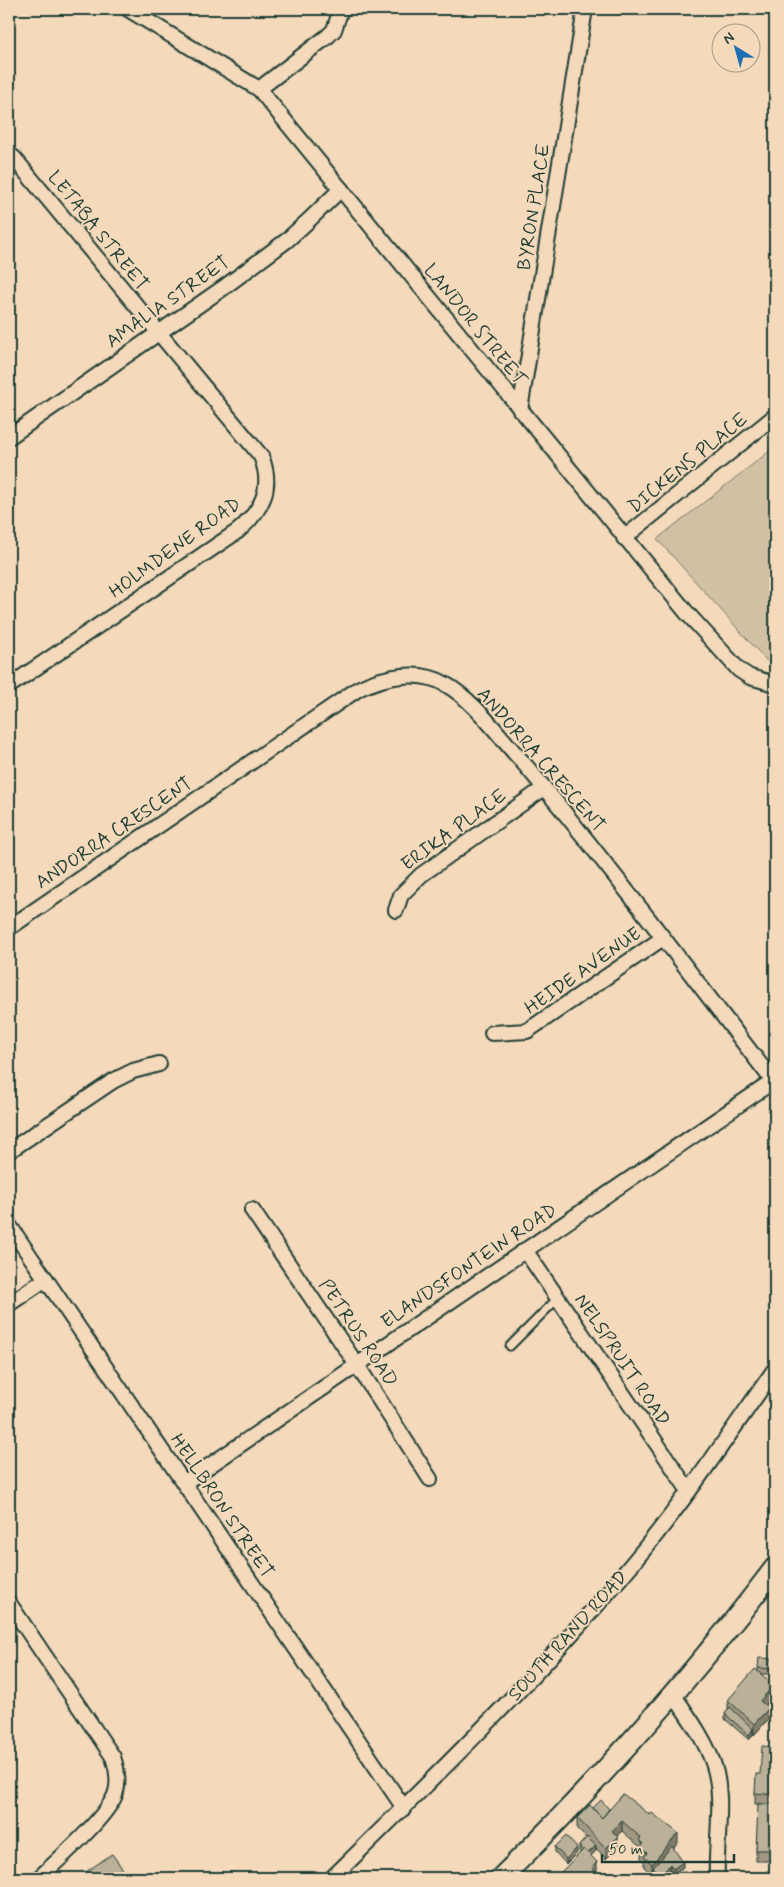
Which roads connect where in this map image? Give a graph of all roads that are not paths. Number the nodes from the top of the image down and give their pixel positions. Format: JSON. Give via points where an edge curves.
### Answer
{"nodes":[{"id":1,"x":128,"y":9,"type":"edge"},
{"id":2,"x":341,"y":9,"type":"edge"},
{"id":3,"x":585,"y":9,"type":"edge"},
{"id":4,"x":258,"y":88,"type":"junction"},
{"id":5,"x":9,"y":154,"type":"edge"},
{"id":6,"x":341,"y":189,"type":"junction"},
{"id":7,"x":158,"y":333,"type":"junction"},
{"id":8,"x":520,"y":410,"type":"junction"},
{"id":9,"x":775,"y":416,"type":"edge"},
{"id":10,"x":9,"y":436,"type":"edge"},
{"id":11,"x":624,"y":538,"type":"junction"},
{"id":12,"x":775,"y":684,"type":"edge"},
{"id":13,"x":9,"y":686,"type":"edge"},
{"id":14,"x":544,"y":788,"type":"junction"},
{"id":15,"x":396,"y":910,"type":"dead end"},
{"id":16,"x":9,"y":928,"type":"edge"},
{"id":17,"x":664,"y":938,"type":"junction"},
{"id":18,"x":492,"y":1033,"type":"dead end"},
{"id":19,"x":159,"y":1064,"type":"dead end"},
{"id":20,"x":774,"y":1080,"type":"edge"},
{"id":21,"x":9,"y":1151,"type":"edge"},
{"id":22,"x":252,"y":1210,"type":"dead end"},
{"id":23,"x":9,"y":1225,"type":"edge"},
{"id":24,"x":525,"y":1250,"type":"junction"},
{"id":25,"x":46,"y":1279,"type":"junction"},
{"id":26,"x":558,"y":1298,"type":"junction"},
{"id":27,"x":9,"y":1304,"type":"edge"},
{"id":28,"x":510,"y":1346,"type":"dead end"},
{"id":29,"x":357,"y":1365,"type":"junction"},
{"id":30,"x":775,"y":1369,"type":"edge"},
{"id":31,"x":430,"y":1479,"type":"dead end"},
{"id":32,"x":184,"y":1483,"type":"junction"},
{"id":33,"x":689,"y":1491,"type":"junction"},
{"id":34,"x":775,"y":1568,"type":"edge"},
{"id":35,"x":9,"y":1603,"type":"edge"},
{"id":36,"x":673,"y":1694,"type":"junction"},
{"id":37,"x":404,"y":1808,"type":"junction"},
{"id":38,"x":38,"y":1878,"type":"edge"},
{"id":39,"x":332,"y":1878,"type":"edge"},
{"id":40,"x":501,"y":1878,"type":"edge"},
{"id":41,"x":717,"y":1878,"type":"edge"}],
"edges":[{"from":1,"to":4,"type":"street","name":"LANDOR STREET"},
{"from":2,"to":4,"type":"street","via":[[334,30],[328,36]]},
{"from":3,"to":8,"type":"street","name":"BYRON PLACE"},
{"from":4,"to":6,"type":"street","name":"LANDOR STREET"},
{"from":5,"to":7,"type":"street","name":"LETABA STREET"},
{"from":6,"to":7,"type":"street","name":"AMALIA STREET","via":[[286,241]]},
{"from":6,"to":8,"type":"street","name":"LANDOR STREET"},
{"from":7,"to":10,"type":"street","name":"AMALIA STREET"},
{"from":7,"to":13,"type":"street","name":"HOLMDENE ROAD","via":[[261,456],[265,469],[265,496],[255,514],[238,530]]},
{"from":8,"to":11,"type":"street","name":"LANDOR STREET"},
{"from":9,"to":11,"type":"street","name":"DICKENS PLACE"},
{"from":11,"to":12,"type":"street","name":"LANDOR STREET","via":[[734,666],[745,674]]},
{"from":14,"to":15,"type":"street","name":"ERIKA PLACE","via":[[421,875],[402,895]]},
{"from":14,"to":16,"type":"street","name":"ANDORRA CRESCENT","via":[[455,690],[422,677],[400,676],[372,681]]},
{"from":14,"to":17,"type":"street","name":"ANDORRA CRESCENT"},
{"from":17,"to":18,"type":"street","name":"HEIDE AVENUE","via":[[527,1032]]},
{"from":17,"to":20,"type":"street","name":"ANDORRA CRESCENT"},
{"from":19,"to":21,"type":"street","via":[[112,1081]]},
{"from":20,"to":24,"type":"street","name":"ELANDSFONTEIN ROAD"},
{"from":22,"to":29,"type":"street","name":"PETRUS ROAD"},
{"from":23,"to":25,"type":"street","name":"HELLBRON STREET"},
{"from":24,"to":26,"type":"street","name":"NELSPRUIT ROAD"},
{"from":24,"to":29,"type":"street","name":"ELANDSFONTEIN ROAD"},
{"from":25,"to":27,"type":"street"},
{"from":25,"to":32,"type":"street","name":"HELLBRON STREET"},
{"from":26,"to":28,"type":"lane"},
{"from":26,"to":33,"type":"street","name":"NELSPRUIT ROAD"},
{"from":29,"to":31,"type":"street","name":"PETRUS ROAD"},
{"from":29,"to":32,"type":"street","name":"ELANDSFONTEIN ROAD"},
{"from":30,"to":33,"type":"street","name":"SOUTH RAND ROAD"},
{"from":32,"to":37,"type":"street","name":"HELLBRON STREET"},
{"from":33,"to":37,"type":"street","name":"SOUTH RAND ROAD","via":[[638,1558],[557,1651]]},
{"from":34,"to":36,"type":"main road"},
{"from":35,"to":38,"type":"street","via":[[113,1757],[118,1774],[116,1790],[106,1810]]},
{"from":36,"to":40,"type":"main road"},
{"from":36,"to":41,"type":"street","via":[[705,1744],[717,1775]]},
{"from":37,"to":39,"type":"street","name":"SOUTH RAND ROAD"}]}
